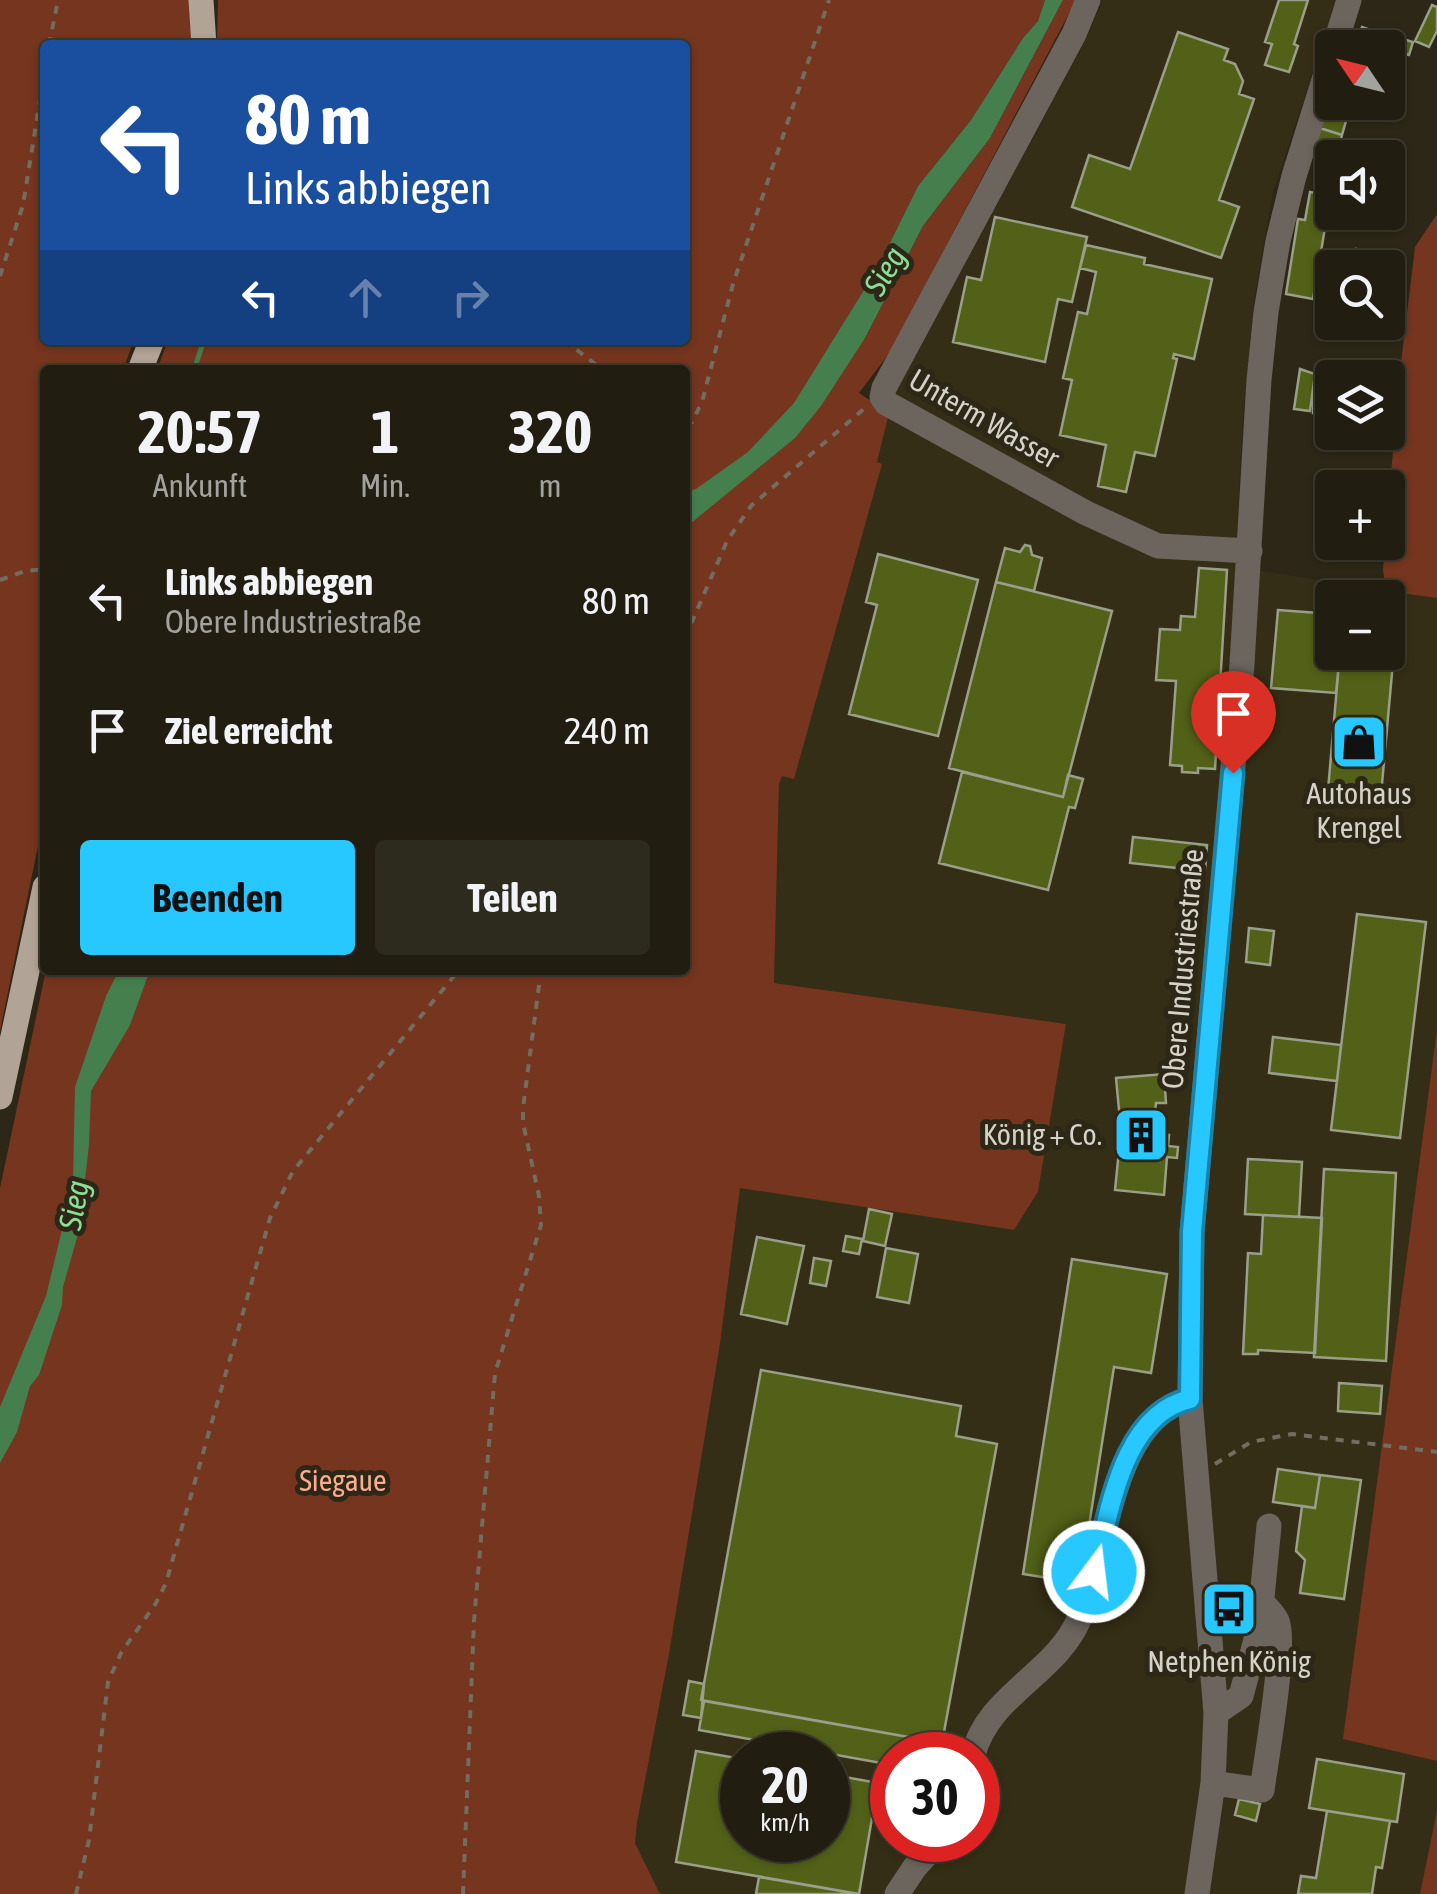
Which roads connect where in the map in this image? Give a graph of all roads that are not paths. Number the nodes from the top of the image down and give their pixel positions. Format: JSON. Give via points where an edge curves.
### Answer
{"nodes":[{"id":1,"x":201,"y":0,"type":"edge"},
{"id":2,"x":1088,"y":0,"type":"edge"},
{"id":3,"x":1349,"y":0,"type":"edge"},
{"id":4,"x":204,"y":40,"type":"edge"},
{"id":5,"x":1250,"y":551,"type":"junction"},
{"id":6,"x":40,"y":910,"type":"edge"},
{"id":7,"x":0,"y":1097,"type":"edge"},
{"id":8,"x":1190,"y":1399,"type":"junction"},
{"id":9,"x":1269,"y":1526,"type":"dead end"},
{"id":10,"x":1262,"y":1602,"type":"junction"},
{"id":11,"x":1216,"y":1714,"type":"junction"},
{"id":12,"x":982,"y":1732,"type":"edge"},
{"id":13,"x":1213,"y":1784,"type":"junction"},
{"id":14,"x":920,"y":1862,"type":"edge"},
{"id":15,"x":897,"y":1894,"type":"edge"},
{"id":16,"x":1197,"y":1894,"type":"edge"}],
"edges":[{"from":1,"to":4,"type":"main road"},
{"from":2,"to":5,"type":"street","name":"Unterm Wasser","via":[[882,397],[971,452],[1158,546]]},
{"from":3,"to":5,"type":"street","name":"Obere Industriestraße","via":[[1278,240],[1259,380]]},
{"from":5,"to":8,"type":"street","name":"Obere Industriestraße","via":[[1192,1232]]},
{"from":6,"to":7,"type":"main road"},
{"from":8,"to":11,"type":"street","name":"Obere Industriestraße"},
{"from":8,"to":12,"type":"street","via":[[1150,1420],[1130,1454],[1066,1644]]},
{"from":9,"to":10,"type":"street"},
{"from":10,"to":11,"type":"street","via":[[1242,1696]]},
{"from":10,"to":13,"type":"street","via":[[1278,1622],[1279,1635],[1262,1790]]},
{"from":11,"to":13,"type":"street","name":"Obere Industriestraße"},
{"from":13,"to":16,"type":"street","name":"Obere Industriestraße"},
{"from":14,"to":15,"type":"street"}]}
